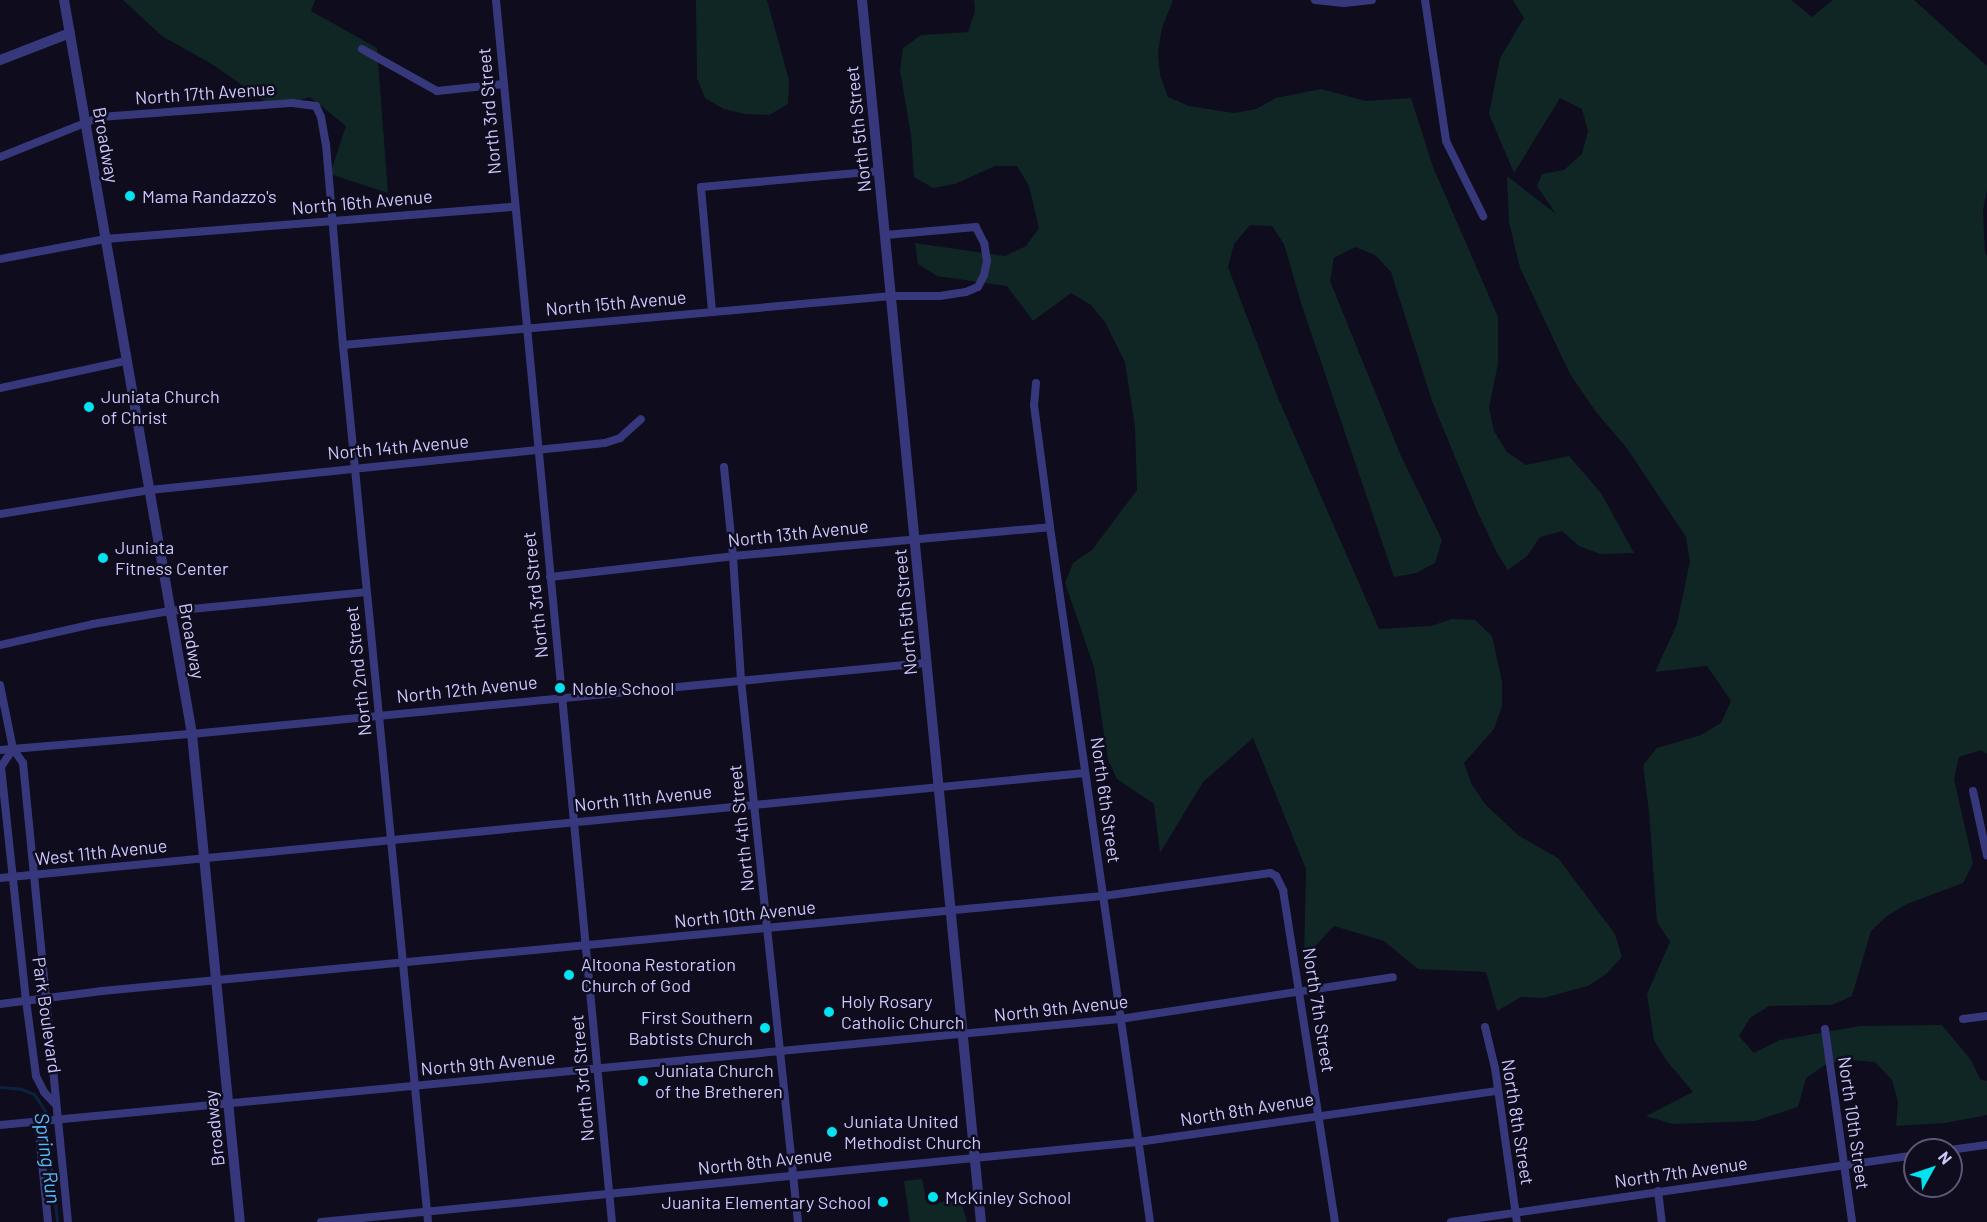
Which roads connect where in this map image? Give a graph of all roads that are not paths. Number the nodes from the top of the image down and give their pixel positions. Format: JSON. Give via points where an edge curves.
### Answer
{"nodes":[{"id":1,"x":64,"y":0,"type":"edge"},
{"id":2,"x":495,"y":0,"type":"edge"},
{"id":3,"x":862,"y":0,"type":"edge"},
{"id":4,"x":1315,"y":0,"type":"edge"},
{"id":5,"x":1372,"y":0,"type":"edge"},
{"id":6,"x":1425,"y":0,"type":"edge"},
{"id":7,"x":70,"y":33,"type":"junction"},
{"id":8,"x":362,"y":49,"type":"dead end"},
{"id":9,"x":0,"y":60,"type":"edge"},
{"id":10,"x":504,"y":84,"type":"junction"},
{"id":11,"x":321,"y":117,"type":"joint"},
{"id":12,"x":85,"y":123,"type":"junction"},
{"id":13,"x":0,"y":157,"type":"edge"},
{"id":14,"x":879,"y":171,"type":"junction"},
{"id":15,"x":514,"y":207,"type":"junction"},
{"id":16,"x":1483,"y":216,"type":"dead end"},
{"id":17,"x":331,"y":221,"type":"junction"},
{"id":18,"x":885,"y":235,"type":"junction"},
{"id":19,"x":105,"y":239,"type":"junction"},
{"id":20,"x":0,"y":259,"type":"edge"},
{"id":21,"x":891,"y":296,"type":"junction"},
{"id":22,"x":712,"y":311,"type":"junction"},
{"id":23,"x":525,"y":328,"type":"junction"},
{"id":24,"x":343,"y":345,"type":"junction"},
{"id":25,"x":126,"y":361,"type":"junction"},
{"id":26,"x":1036,"y":383,"type":"dead end"},
{"id":27,"x":0,"y":388,"type":"edge"},
{"id":28,"x":641,"y":419,"type":"dead end"},
{"id":29,"x":537,"y":451,"type":"junction"},
{"id":30,"x":356,"y":467,"type":"junction"},
{"id":31,"x":724,"y":467,"type":"dead end"},
{"id":32,"x":150,"y":490,"type":"junction"},
{"id":33,"x":0,"y":514,"type":"edge"},
{"id":34,"x":1050,"y":527,"type":"junction"},
{"id":35,"x":915,"y":538,"type":"junction"},
{"id":36,"x":734,"y":556,"type":"junction"},
{"id":37,"x":550,"y":577,"type":"junction"},
{"id":38,"x":366,"y":592,"type":"junction"},
{"id":39,"x":170,"y":611,"type":"junction"},
{"id":40,"x":0,"y":645,"type":"edge"},
{"id":41,"x":926,"y":663,"type":"junction"},
{"id":42,"x":741,"y":680,"type":"junction"},
{"id":43,"x":0,"y":685,"type":"edge"},
{"id":44,"x":562,"y":697,"type":"junction"},
{"id":45,"x":380,"y":715,"type":"junction"},
{"id":46,"x":192,"y":734,"type":"junction"},
{"id":47,"x":13,"y":749,"type":"junction"},
{"id":48,"x":0,"y":750,"type":"edge"},
{"id":49,"x":1085,"y":773,"type":"junction"},
{"id":50,"x":938,"y":787,"type":"junction"},
{"id":51,"x":1973,"y":791,"type":"dead end"},
{"id":52,"x":755,"y":803,"type":"junction"},
{"id":53,"x":574,"y":821,"type":"junction"},
{"id":54,"x":391,"y":839,"type":"junction"},
{"id":55,"x":1987,"y":856,"type":"edge"},
{"id":56,"x":205,"y":858,"type":"junction"},
{"id":57,"x":34,"y":875,"type":"junction"},
{"id":58,"x":1276,"y":876,"type":"joint"},
{"id":59,"x":14,"y":877,"type":"junction"},
{"id":60,"x":0,"y":878,"type":"edge"},
{"id":61,"x":1103,"y":896,"type":"junction"},
{"id":62,"x":951,"y":910,"type":"junction"},
{"id":63,"x":768,"y":928,"type":"junction"},
{"id":64,"x":586,"y":947,"type":"junction"},
{"id":65,"x":403,"y":962,"type":"junction"},
{"id":66,"x":1393,"y":977,"type":"dead end"},
{"id":67,"x":216,"y":980,"type":"junction"},
{"id":68,"x":1299,"y":992,"type":"junction"},
{"id":69,"x":46,"y":997,"type":"junction"},
{"id":70,"x":26,"y":1000,"type":"junction"},
{"id":71,"x":0,"y":1004,"type":"edge"},
{"id":72,"x":1987,"y":1016,"type":"edge"},
{"id":73,"x":1120,"y":1019,"type":"junction"},
{"id":74,"x":1963,"y":1019,"type":"dead end"},
{"id":75,"x":1485,"y":1027,"type":"dead end"},
{"id":76,"x":1825,"y":1029,"type":"dead end"},
{"id":77,"x":962,"y":1035,"type":"junction"},
{"id":78,"x":779,"y":1052,"type":"junction"},
{"id":79,"x":598,"y":1069,"type":"junction"},
{"id":80,"x":415,"y":1086,"type":"junction"},
{"id":81,"x":1497,"y":1091,"type":"junction"},
{"id":82,"x":55,"y":1104,"type":"junction"},
{"id":83,"x":229,"y":1105,"type":"junction"},
{"id":84,"x":1320,"y":1114,"type":"junction"},
{"id":85,"x":56,"y":1120,"type":"junction"},
{"id":86,"x":38,"y":1122,"type":"junction"},
{"id":87,"x":0,"y":1125,"type":"edge"},
{"id":88,"x":1138,"y":1142,"type":"junction"},
{"id":89,"x":1987,"y":1145,"type":"edge"},
{"id":90,"x":1963,"y":1148,"type":"edge"},
{"id":91,"x":1903,"y":1157,"type":"edge"},
{"id":92,"x":975,"y":1158,"type":"junction"},
{"id":93,"x":1843,"y":1165,"type":"junction"},
{"id":94,"x":794,"y":1174,"type":"junction"},
{"id":95,"x":1658,"y":1191,"type":"junction"},
{"id":96,"x":609,"y":1194,"type":"junction"},
{"id":97,"x":427,"y":1212,"type":"junction"},
{"id":98,"x":1516,"y":1217,"type":"edge"},
{"id":99,"x":48,"y":1222,"type":"edge"},
{"id":100,"x":68,"y":1222,"type":"edge"},
{"id":101,"x":240,"y":1222,"type":"edge"},
{"id":102,"x":321,"y":1222,"type":"edge"},
{"id":103,"x":428,"y":1222,"type":"edge"},
{"id":104,"x":612,"y":1222,"type":"edge"},
{"id":105,"x":798,"y":1222,"type":"edge"},
{"id":106,"x":981,"y":1222,"type":"edge"},
{"id":107,"x":1150,"y":1222,"type":"edge"},
{"id":108,"x":1335,"y":1222,"type":"edge"},
{"id":109,"x":1451,"y":1222,"type":"edge"},
{"id":110,"x":1662,"y":1222,"type":"edge"},
{"id":111,"x":1852,"y":1222,"type":"edge"}],
"edges":[{"from":1,"to":7,"type":"street","name":"Broadway"},
{"from":2,"to":10,"type":"street","name":"North 3rd Street"},
{"from":3,"to":14,"type":"street","name":"North 5th Street"},
{"from":4,"to":5,"type":"street"},
{"from":6,"to":16,"type":"street","via":[[1446,141]]},
{"from":7,"to":9,"type":"street"},
{"from":7,"to":12,"type":"street","name":"Broadway"},
{"from":8,"to":10,"type":"street","via":[[437,92]]},
{"from":10,"to":15,"type":"street","name":"North 3rd Street"},
{"from":11,"to":12,"type":"street","name":"North 17th Avenue","via":[[316,106],[292,103],[100,117]]},
{"from":11,"to":17,"type":"street","name":"North 2nd Street"},
{"from":12,"to":13,"type":"street"},
{"from":12,"to":19,"type":"street","name":"Broadway"},
{"from":14,"to":18,"type":"street","name":"North 5th Street"},
{"from":14,"to":22,"type":"street","via":[[701,187]]},
{"from":15,"to":17,"type":"street","name":"North 16th Avenue"},
{"from":15,"to":23,"type":"street","name":"North 3rd Street"},
{"from":17,"to":19,"type":"street","name":"North 16th Avenue"},
{"from":17,"to":24,"type":"street","name":"North 2nd Street"},
{"from":18,"to":21,"type":"street","name":"North 5th Street"},
{"from":18,"to":21,"type":"street","name":"North 15th Avenue","via":[[976,227],[987,261],[978,287],[966,292]]},
{"from":19,"to":20,"type":"street","name":"North 16th Avenue"},
{"from":19,"to":25,"type":"street","name":"Broadway"},
{"from":21,"to":22,"type":"street","name":"North 15th Avenue"},
{"from":21,"to":35,"type":"street","name":"North 5th Street"},
{"from":22,"to":23,"type":"street","name":"North 15th Avenue"},
{"from":23,"to":24,"type":"street","name":"North 15th Avenue"},
{"from":23,"to":29,"type":"street","name":"North 3rd Street"},
{"from":24,"to":30,"type":"street","name":"North 2nd Street"},
{"from":25,"to":27,"type":"street"},
{"from":25,"to":32,"type":"street","name":"Broadway"},
{"from":26,"to":34,"type":"street","name":"North 6th Street","via":[[1034,405]]},
{"from":28,"to":29,"type":"street","name":"North 14th Avenue","via":[[620,438],[605,443]]},
{"from":29,"to":30,"type":"street","name":"North 14th Avenue"},
{"from":29,"to":37,"type":"street","name":"North 3rd Street"},
{"from":30,"to":32,"type":"street","name":"North 14th Avenue"},
{"from":30,"to":38,"type":"street","name":"North 2nd Street"},
{"from":31,"to":36,"type":"street","name":"North 4th Street"},
{"from":32,"to":33,"type":"street","name":"North 14th Avenue"},
{"from":32,"to":39,"type":"street","name":"Broadway"},
{"from":34,"to":35,"type":"street","name":"North 13th Avenue"},
{"from":34,"to":49,"type":"street","name":"North 6th Street"},
{"from":35,"to":36,"type":"street","name":"North 13th Avenue"},
{"from":35,"to":41,"type":"street","name":"North 5th Street"},
{"from":36,"to":37,"type":"street","name":"North 13th Avenue"},
{"from":36,"to":42,"type":"street","name":"North 4th Street"},
{"from":37,"to":44,"type":"street","name":"North 3rd Street"},
{"from":38,"to":39,"type":"street"},
{"from":38,"to":45,"type":"street","name":"North 2nd Street"},
{"from":39,"to":40,"type":"street"},
{"from":39,"to":46,"type":"street","name":"Broadway"},
{"from":41,"to":42,"type":"street","name":"North 12th Avenue"},
{"from":41,"to":50,"type":"street","name":"North 5th Street"},
{"from":42,"to":44,"type":"street","name":"North 12th Avenue"},
{"from":42,"to":52,"type":"street","name":"North 4th Street"},
{"from":43,"to":47,"type":"street","name":"Park Boulevard"},
{"from":44,"to":45,"type":"street","name":"North 12th Avenue"},
{"from":44,"to":53,"type":"street","name":"North 3rd Street"},
{"from":45,"to":46,"type":"street","name":"North 12th Avenue"},
{"from":45,"to":54,"type":"street","name":"North 2nd Street"},
{"from":46,"to":47,"type":"street","name":"North 12th Avenue"},
{"from":46,"to":56,"type":"street","name":"Broadway"},
{"from":47,"to":48,"type":"street","name":"North 12th Avenue"},
{"from":47,"to":57,"type":"street","name":"Park Boulevard","via":[[23,763]]},
{"from":47,"to":59,"type":"street","name":"Park Boulevard","via":[[2,767]]},
{"from":49,"to":50,"type":"street","name":"North 11th Avenue"},
{"from":49,"to":61,"type":"street","name":"North 6th Street"},
{"from":50,"to":52,"type":"street","name":"North 11th Avenue"},
{"from":50,"to":62,"type":"street","name":"North 5th Street"},
{"from":51,"to":55,"type":"street"},
{"from":52,"to":53,"type":"street","name":"North 11th Avenue"},
{"from":52,"to":63,"type":"street","name":"North 4th Street"},
{"from":53,"to":54,"type":"street","name":"North 11th Avenue"},
{"from":53,"to":64,"type":"street","name":"North 3rd Street"},
{"from":54,"to":56,"type":"street","name":"North 11th Avenue"},
{"from":54,"to":65,"type":"street","name":"North 2nd Street"},
{"from":56,"to":57,"type":"street","name":"West 11th Avenue"},
{"from":56,"to":67,"type":"street","name":"Broadway"},
{"from":57,"to":59,"type":"street","name":"West 11th Avenue"},
{"from":57,"to":69,"type":"street","name":"Park Boulevard"},
{"from":58,"to":61,"type":"street","name":"North 10th Avenue","via":[[1262,873]]},
{"from":58,"to":68,"type":"street","name":"North 7th Street","via":[[1283,890]]},
{"from":59,"to":60,"type":"street","name":"West 11th Avenue"},
{"from":59,"to":70,"type":"street","name":"Park Boulevard"},
{"from":61,"to":62,"type":"street","name":"North 10th Avenue"},
{"from":61,"to":73,"type":"street","name":"North 6th Street"},
{"from":62,"to":63,"type":"street","name":"North 10th Avenue"},
{"from":62,"to":77,"type":"street","name":"North 5th Street"},
{"from":63,"to":64,"type":"street","name":"North 10th Avenue"},
{"from":63,"to":78,"type":"street","name":"North 4th Street"},
{"from":64,"to":65,"type":"street","name":"North 10th Avenue"},
{"from":64,"to":79,"type":"street","name":"North 3rd Street"},
{"from":65,"to":67,"type":"street","name":"North 10th Avenue"},
{"from":65,"to":80,"type":"street","name":"North 2nd Street"},
{"from":66,"to":68,"type":"street","name":"North 9th Avenue"},
{"from":67,"to":69,"type":"street","name":"North 10th Avenue"},
{"from":67,"to":83,"type":"street","name":"Broadway"},
{"from":68,"to":73,"type":"street","name":"North 9th Avenue"},
{"from":68,"to":84,"type":"street","name":"North 7th Street"},
{"from":69,"to":70,"type":"street","name":"North 10th Avenue"},
{"from":69,"to":82,"type":"street","name":"Park Boulevard"},
{"from":70,"to":71,"type":"street","name":"North 10th Avenue"},
{"from":70,"to":82,"type":"street","name":"Park Boulevard","via":[[36,1076]]},
{"from":72,"to":74,"type":"street"},
{"from":73,"to":77,"type":"street","name":"North 9th Avenue"},
{"from":73,"to":88,"type":"street","name":"North 6th Street"},
{"from":75,"to":81,"type":"street","name":"North 8th Street"},
{"from":76,"to":93,"type":"street","name":"North 10th Street"},
{"from":77,"to":78,"type":"street","name":"North 9th Avenue"},
{"from":77,"to":92,"type":"street","name":"North 5th Street"},
{"from":78,"to":79,"type":"street","name":"North 9th Avenue"},
{"from":78,"to":94,"type":"street","name":"North 4th Street"},
{"from":79,"to":80,"type":"street","name":"North 9th Avenue"},
{"from":79,"to":96,"type":"street","name":"North 3rd Street"},
{"from":80,"to":83,"type":"street","name":"North 9th Avenue"},
{"from":80,"to":97,"type":"street","name":"North 2nd Street"},
{"from":81,"to":84,"type":"street","name":"North 8th Avenue"},
{"from":81,"to":98,"type":"street","name":"North 8th Street"},
{"from":82,"to":85,"type":"street","name":"Park Boulevard"},
{"from":83,"to":85,"type":"street","name":"North 9th Avenue"},
{"from":83,"to":101,"type":"street","name":"Broadway"},
{"from":84,"to":88,"type":"street","name":"North 8th Avenue"},
{"from":84,"to":108,"type":"street","name":"North 7th Street"},
{"from":85,"to":86,"type":"street","name":"North 9th Avenue"},
{"from":85,"to":100,"type":"street","name":"Park Boulevard"},
{"from":86,"to":87,"type":"street","name":"North 9th Avenue"},
{"from":86,"to":99,"type":"street"},
{"from":88,"to":92,"type":"street","name":"North 8th Avenue"},
{"from":88,"to":107,"type":"street","name":"North 6th Street"},
{"from":89,"to":90,"type":"street"},
{"from":91,"to":93,"type":"street","name":"North 7th Avenue"},
{"from":92,"to":94,"type":"street","name":"North 8th Avenue"},
{"from":92,"to":106,"type":"street","name":"North 5th Street"},
{"from":93,"to":95,"type":"street","name":"North 7th Avenue"},
{"from":93,"to":111,"type":"street","name":"North 10th Street"},
{"from":94,"to":96,"type":"street","name":"North 8th Avenue"},
{"from":94,"to":105,"type":"street","name":"North 4th Street"},
{"from":95,"to":98,"type":"street","name":"North 7th Avenue"},
{"from":95,"to":110,"type":"street"},
{"from":96,"to":97,"type":"street","name":"North 8th Avenue"},
{"from":96,"to":104,"type":"street","name":"North 3rd Street"},
{"from":97,"to":102,"type":"street","name":"North 8th Avenue"},
{"from":97,"to":103,"type":"street","name":"North 2nd Street"},
{"from":98,"to":109,"type":"street","name":"North 7th Avenue"}]}
